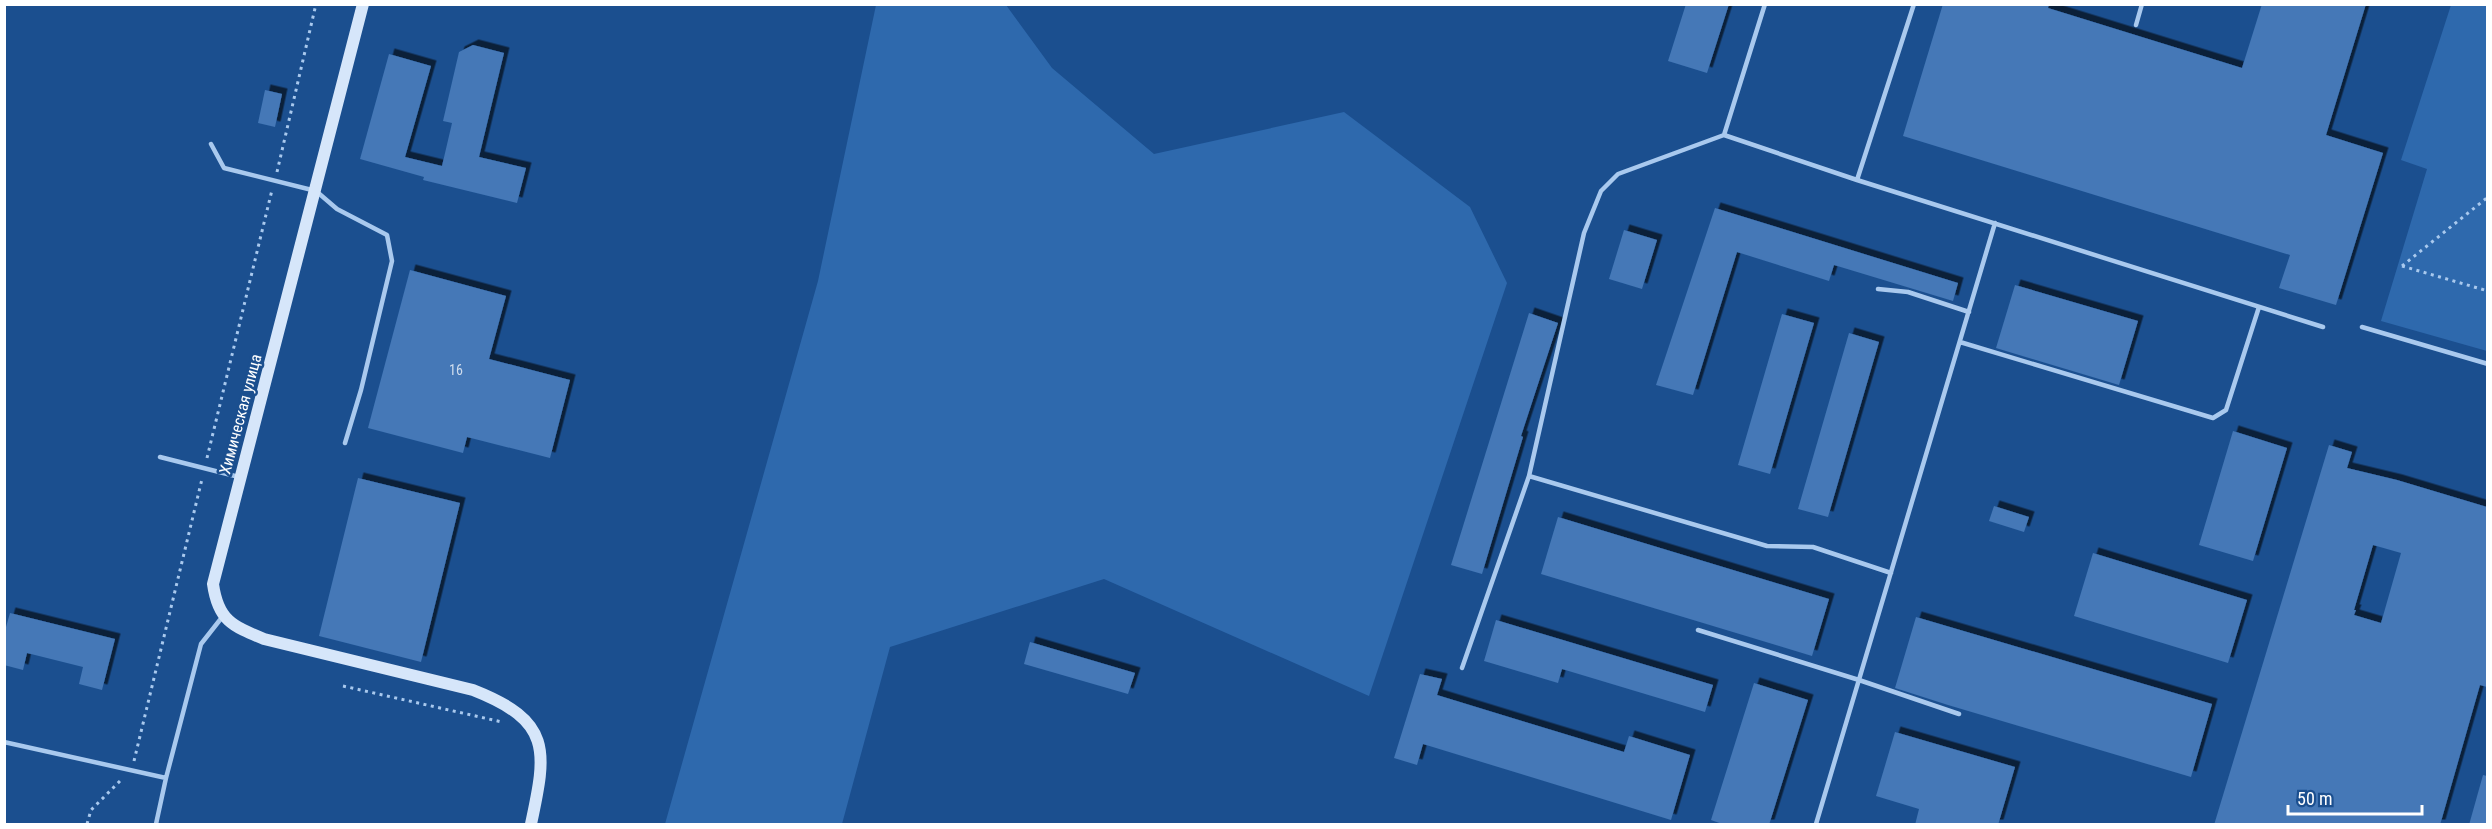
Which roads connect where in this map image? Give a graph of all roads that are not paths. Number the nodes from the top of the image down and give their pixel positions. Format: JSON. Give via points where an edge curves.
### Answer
{"nodes":[{"id":1,"x":363,"y":4,"type":"edge"},
{"id":2,"x":1765,"y":4,"type":"edge"},
{"id":3,"x":1914,"y":4,"type":"edge"},
{"id":4,"x":2142,"y":4,"type":"edge"},
{"id":5,"x":2136,"y":25,"type":"dead end"},
{"id":6,"x":1724,"y":135,"type":"junction"},
{"id":7,"x":211,"y":144,"type":"dead end"},
{"id":8,"x":1857,"y":180,"type":"junction"},
{"id":9,"x":316,"y":191,"type":"junction"},
{"id":10,"x":1995,"y":223,"type":"junction"},
{"id":11,"x":1878,"y":289,"type":"dead end"},
{"id":12,"x":2259,"y":307,"type":"junction"},
{"id":13,"x":1969,"y":312,"type":"junction"},
{"id":14,"x":2323,"y":327,"type":"dead end"},
{"id":15,"x":2362,"y":327,"type":"dead end"},
{"id":16,"x":1960,"y":342,"type":"junction"},
{"id":17,"x":2487,"y":364,"type":"edge"},
{"id":18,"x":345,"y":442,"type":"dead end"},
{"id":19,"x":160,"y":457,"type":"dead end"},
{"id":20,"x":1529,"y":476,"type":"junction"},
{"id":21,"x":241,"y":477,"type":"junction"},
{"id":22,"x":1891,"y":573,"type":"junction"},
{"id":23,"x":223,"y":616,"type":"junction"},
{"id":24,"x":1698,"y":630,"type":"dead end"},
{"id":25,"x":1462,"y":668,"type":"dead end"},
{"id":26,"x":1859,"y":680,"type":"junction"},
{"id":27,"x":1959,"y":714,"type":"dead end"},
{"id":28,"x":4,"y":742,"type":"edge"},
{"id":29,"x":166,"y":778,"type":"junction"},
{"id":30,"x":156,"y":825,"type":"edge"},
{"id":31,"x":531,"y":825,"type":"edge"},
{"id":32,"x":1816,"y":825,"type":"edge"}],
"edges":[{"from":1,"to":9,"type":"main road","name":"Химическая улица"},
{"from":2,"to":6,"type":"lane"},
{"from":3,"to":8,"type":"lane"},
{"from":4,"to":5,"type":"lane"},
{"from":6,"to":8,"type":"lane"},
{"from":6,"to":20,"type":"lane","via":[[1618,174],[1601,191],[1584,233]]},
{"from":7,"to":9,"type":"lane","via":[[224,168]]},
{"from":8,"to":10,"type":"lane"},
{"from":9,"to":18,"type":"lane","via":[[337,209],[387,235],[392,261]]},
{"from":9,"to":21,"type":"main road","name":"Химическая улица"},
{"from":10,"to":12,"type":"lane"},
{"from":10,"to":13,"type":"lane"},
{"from":11,"to":13,"type":"lane","via":[[1908,292]]},
{"from":12,"to":14,"type":"lane"},
{"from":12,"to":16,"type":"lane","via":[[2226,411],[2213,418]]},
{"from":13,"to":16,"type":"lane"},
{"from":15,"to":17,"type":"lane"},
{"from":16,"to":22,"type":"lane"},
{"from":19,"to":21,"type":"lane"},
{"from":20,"to":22,"type":"lane","via":[[1767,546],[1813,547]]},
{"from":20,"to":25,"type":"lane"},
{"from":21,"to":23,"type":"main road","name":"Химическая улица","via":[[213,584]]},
{"from":22,"to":26,"type":"lane"},
{"from":23,"to":29,"type":"lane","via":[[201,644]]},
{"from":23,"to":31,"type":"main road","via":[[241,630],[264,639],[473,690],[502,702],[524,718],[536,735],[542,754]]},
{"from":24,"to":26,"type":"lane"},
{"from":26,"to":27,"type":"lane"},
{"from":26,"to":32,"type":"lane"},
{"from":28,"to":29,"type":"lane"},
{"from":29,"to":30,"type":"lane"}]}
